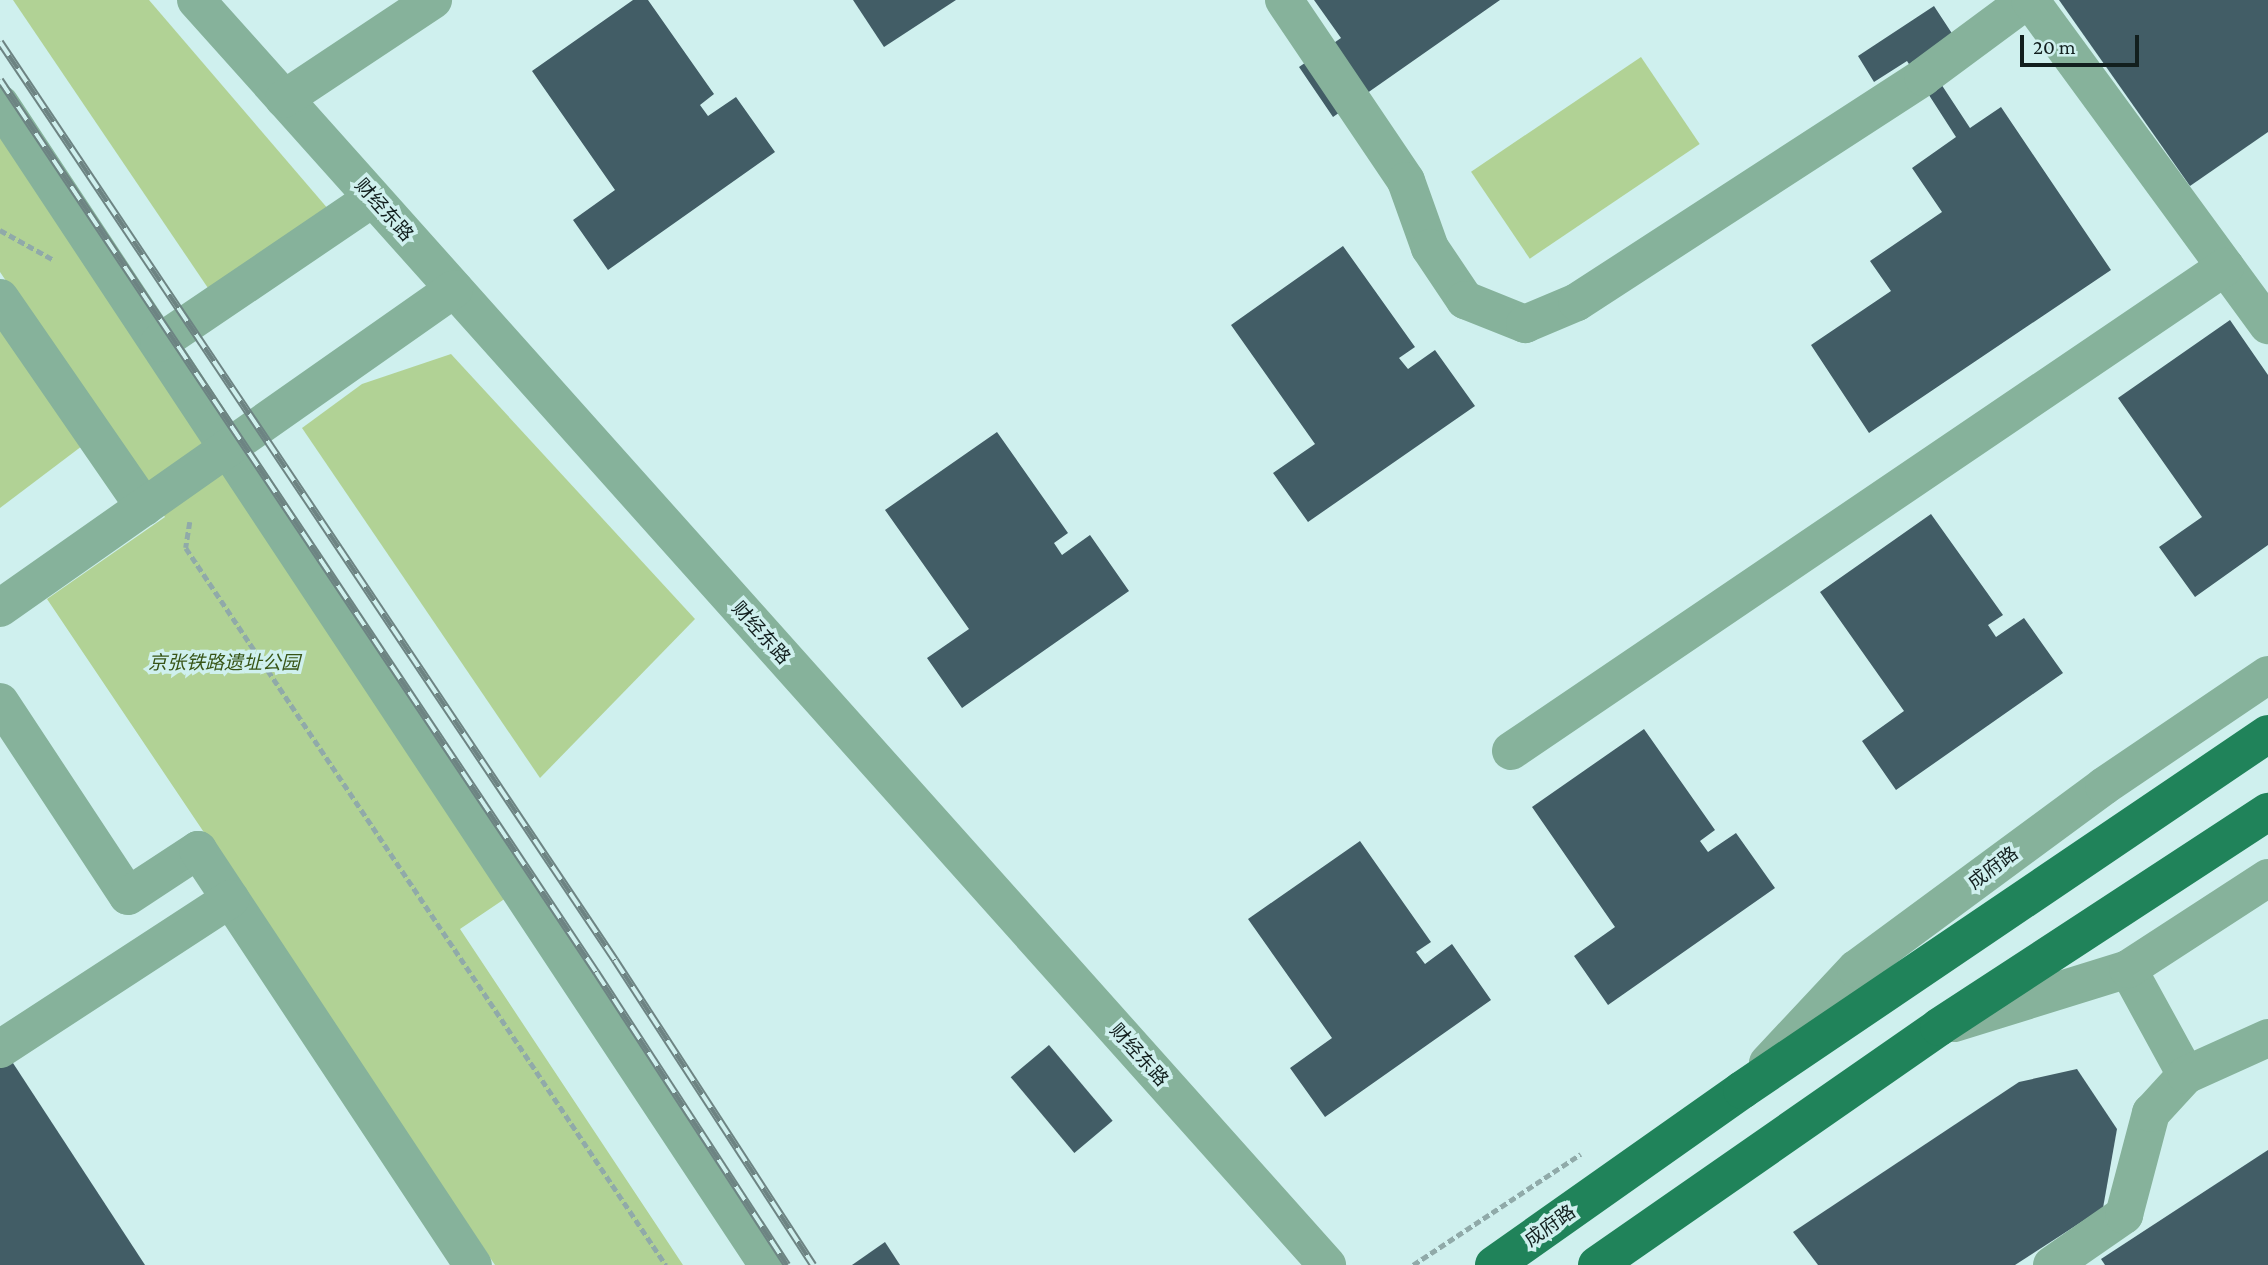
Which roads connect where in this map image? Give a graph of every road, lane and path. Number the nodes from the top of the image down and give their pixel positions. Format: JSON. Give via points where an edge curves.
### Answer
{"nodes":[{"id":1,"x":196,"y":0,"type":"edge"},
{"id":2,"x":433,"y":0,"type":"edge"},
{"id":3,"x":1284,"y":0,"type":"edge"},
{"id":4,"x":2029,"y":0,"type":"edge"},
{"id":5,"x":284,"y":99,"type":"junction"},
{"id":6,"x":0,"y":104,"type":"edge"},
{"id":7,"x":373,"y":198,"type":"junction"},
{"id":8,"x":0,"y":230,"type":"edge"},
{"id":9,"x":63,"y":265,"type":"dead end"},
{"id":10,"x":2225,"y":267,"type":"junction"},
{"id":11,"x":454,"y":289,"type":"junction"},
{"id":12,"x":0,"y":298,"type":"edge"},
{"id":13,"x":2268,"y":325,"type":"edge"},
{"id":14,"x":159,"y":343,"type":"junction"},
{"id":15,"x":213,"y":457,"type":"junction"},
{"id":16,"x":144,"y":507,"type":"junction"},
{"id":17,"x":0,"y":608,"type":"edge"},
{"id":18,"x":2268,"y":675,"type":"edge"},
{"id":19,"x":0,"y":702,"type":"edge"},
{"id":20,"x":2268,"y":734,"type":"edge"},
{"id":21,"x":1511,"y":751,"type":"dead end"},
{"id":22,"x":2268,"y":812,"type":"edge"},
{"id":23,"x":2268,"y":878,"type":"edge"},
{"id":24,"x":230,"y":899,"type":"junction"},
{"id":25,"x":2128,"y":969,"type":"junction"},
{"id":26,"x":1938,"y":1027,"type":"junction"},
{"id":27,"x":2268,"y":1038,"type":"edge"},
{"id":28,"x":0,"y":1049,"type":"edge"},
{"id":29,"x":2186,"y":1075,"type":"junction"},
{"id":30,"x":1742,"y":1090,"type":"junction"},
{"id":31,"x":473,"y":1265,"type":"edge"},
{"id":32,"x":666,"y":1265,"type":"edge"},
{"id":33,"x":768,"y":1265,"type":"edge"},
{"id":34,"x":1327,"y":1265,"type":"edge"},
{"id":35,"x":1494,"y":1265,"type":"edge"},
{"id":36,"x":1597,"y":1265,"type":"edge"},
{"id":37,"x":2054,"y":1265,"type":"edge"}],
"edges":[{"from":1,"to":5,"type":"street","name":"财经东路"},
{"from":2,"to":5,"type":"street"},
{"from":3,"to":4,"type":"street","via":[[1406,181],[1430,248],[1465,300],[1525,324],[1577,302],[1923,77]]},
{"from":4,"to":10,"type":"street"},
{"from":5,"to":7,"type":"street","name":"财经东路"},
{"from":6,"to":14,"type":"street"},
{"from":7,"to":11,"type":"street","name":"财经东路"},
{"from":7,"to":14,"type":"street"},
{"from":8,"to":9,"type":"path"},
{"from":10,"to":13,"type":"street"},
{"from":10,"to":21,"type":"street"},
{"from":11,"to":15,"type":"street"},
{"from":11,"to":34,"type":"street","name":"财经东路"},
{"from":12,"to":16,"type":"street"},
{"from":14,"to":15,"type":"street"},
{"from":15,"to":16,"type":"street"},
{"from":15,"to":32,"type":"path","via":[[186,548]]},
{"from":15,"to":33,"type":"street"},
{"from":16,"to":17,"type":"street"},
{"from":18,"to":30,"type":"street","name":"成府路","via":[[2104,786],[1856,970]]},
{"from":19,"to":24,"type":"street","via":[[128,896],[198,850]]},
{"from":20,"to":30,"type":"main road","name":"成府路"},
{"from":22,"to":26,"type":"main road"},
{"from":23,"to":25,"type":"street"},
{"from":24,"to":28,"type":"street"},
{"from":24,"to":31,"type":"street"},
{"from":25,"to":26,"type":"street"},
{"from":25,"to":29,"type":"street"},
{"from":26,"to":36,"type":"main road"},
{"from":27,"to":29,"type":"street"},
{"from":29,"to":37,"type":"street","via":[[2151,1113],[2124,1215]]},
{"from":30,"to":35,"type":"main road","name":"成府路"}]}
